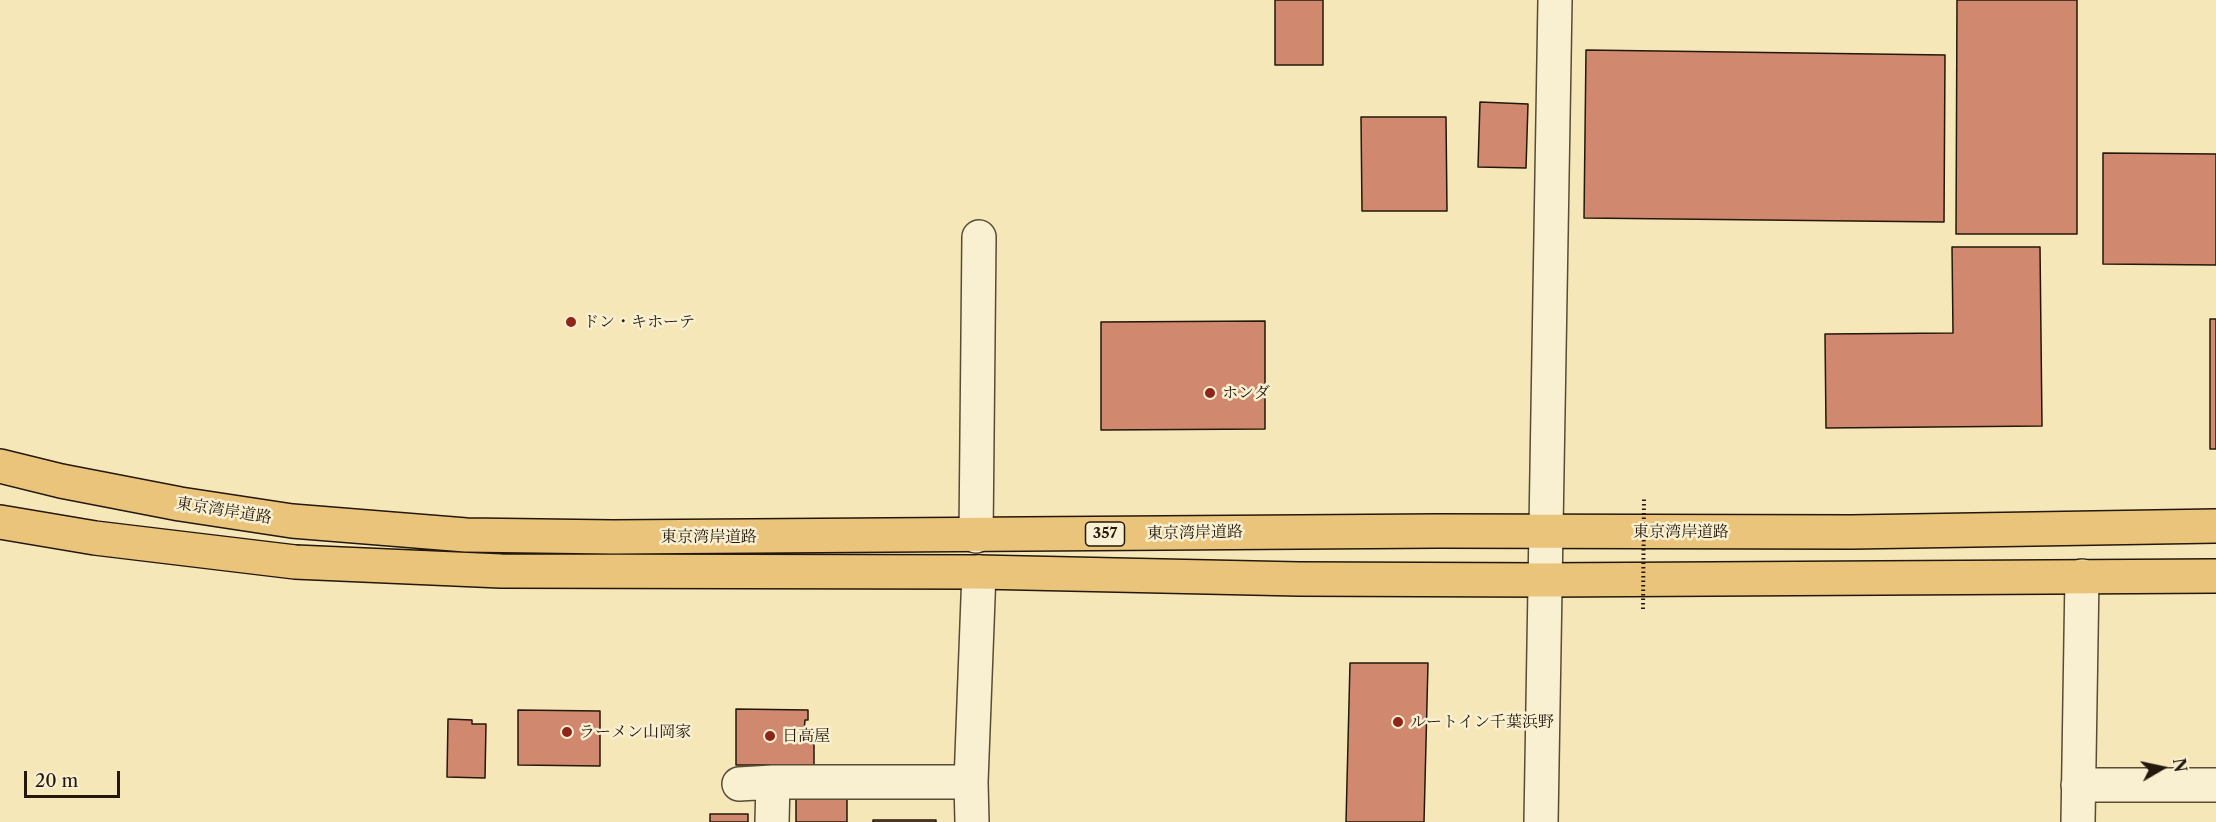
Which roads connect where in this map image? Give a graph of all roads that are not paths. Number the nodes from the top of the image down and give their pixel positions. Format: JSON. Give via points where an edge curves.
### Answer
{"nodes":[{"id":1,"x":1555,"y":0,"type":"edge"},
{"id":2,"x":979,"y":237,"type":"dead end"},
{"id":3,"x":0,"y":466,"type":"edge"},
{"id":4,"x":0,"y":522,"type":"edge"},
{"id":5,"x":2216,"y":526,"type":"edge"},
{"id":6,"x":1547,"y":532,"type":"junction"},
{"id":7,"x":976,"y":536,"type":"junction"},
{"id":8,"x":979,"y":572,"type":"junction"},
{"id":9,"x":2082,"y":576,"type":"junction"},
{"id":10,"x":2216,"y":576,"type":"edge"},
{"id":11,"x":1545,"y":580,"type":"junction"},
{"id":12,"x":772,"y":782,"type":"junction"},
{"id":13,"x":971,"y":782,"type":"junction"},
{"id":14,"x":739,"y":784,"type":"dead end"},
{"id":15,"x":2078,"y":785,"type":"junction"},
{"id":16,"x":2216,"y":785,"type":"edge"},
{"id":17,"x":772,"y":822,"type":"edge"},
{"id":18,"x":972,"y":822,"type":"edge"},
{"id":19,"x":1541,"y":822,"type":"edge"},
{"id":20,"x":2079,"y":822,"type":"edge"}],
"edges":[{"from":1,"to":6,"type":"street"},
{"from":2,"to":7,"type":"street"},
{"from":3,"to":7,"type":"highway","name":"東京湾岸道路","number":"357","via":[[180,504],[292,521],[466,535]]},
{"from":4,"to":8,"type":"highway","name":"東京湾岸道路","via":[[106,540],[306,562],[501,571]]},
{"from":5,"to":6,"type":"highway","name":"東京湾岸道路","number":"357"},
{"from":6,"to":7,"type":"highway","name":"東京湾岸道路","number":"357"},
{"from":6,"to":11,"type":"street"},
{"from":8,"to":11,"type":"highway","name":"東京湾岸道路"},
{"from":8,"to":13,"type":"street"},
{"from":9,"to":10,"type":"highway","name":"東京湾岸道路"},
{"from":9,"to":11,"type":"highway","name":"東京湾岸道路"},
{"from":9,"to":15,"type":"street"},
{"from":11,"to":19,"type":"street"},
{"from":12,"to":13,"type":"street"},
{"from":12,"to":14,"type":"street"},
{"from":12,"to":17,"type":"street"},
{"from":13,"to":18,"type":"street"},
{"from":15,"to":16,"type":"street"},
{"from":15,"to":20,"type":"street"}]}
